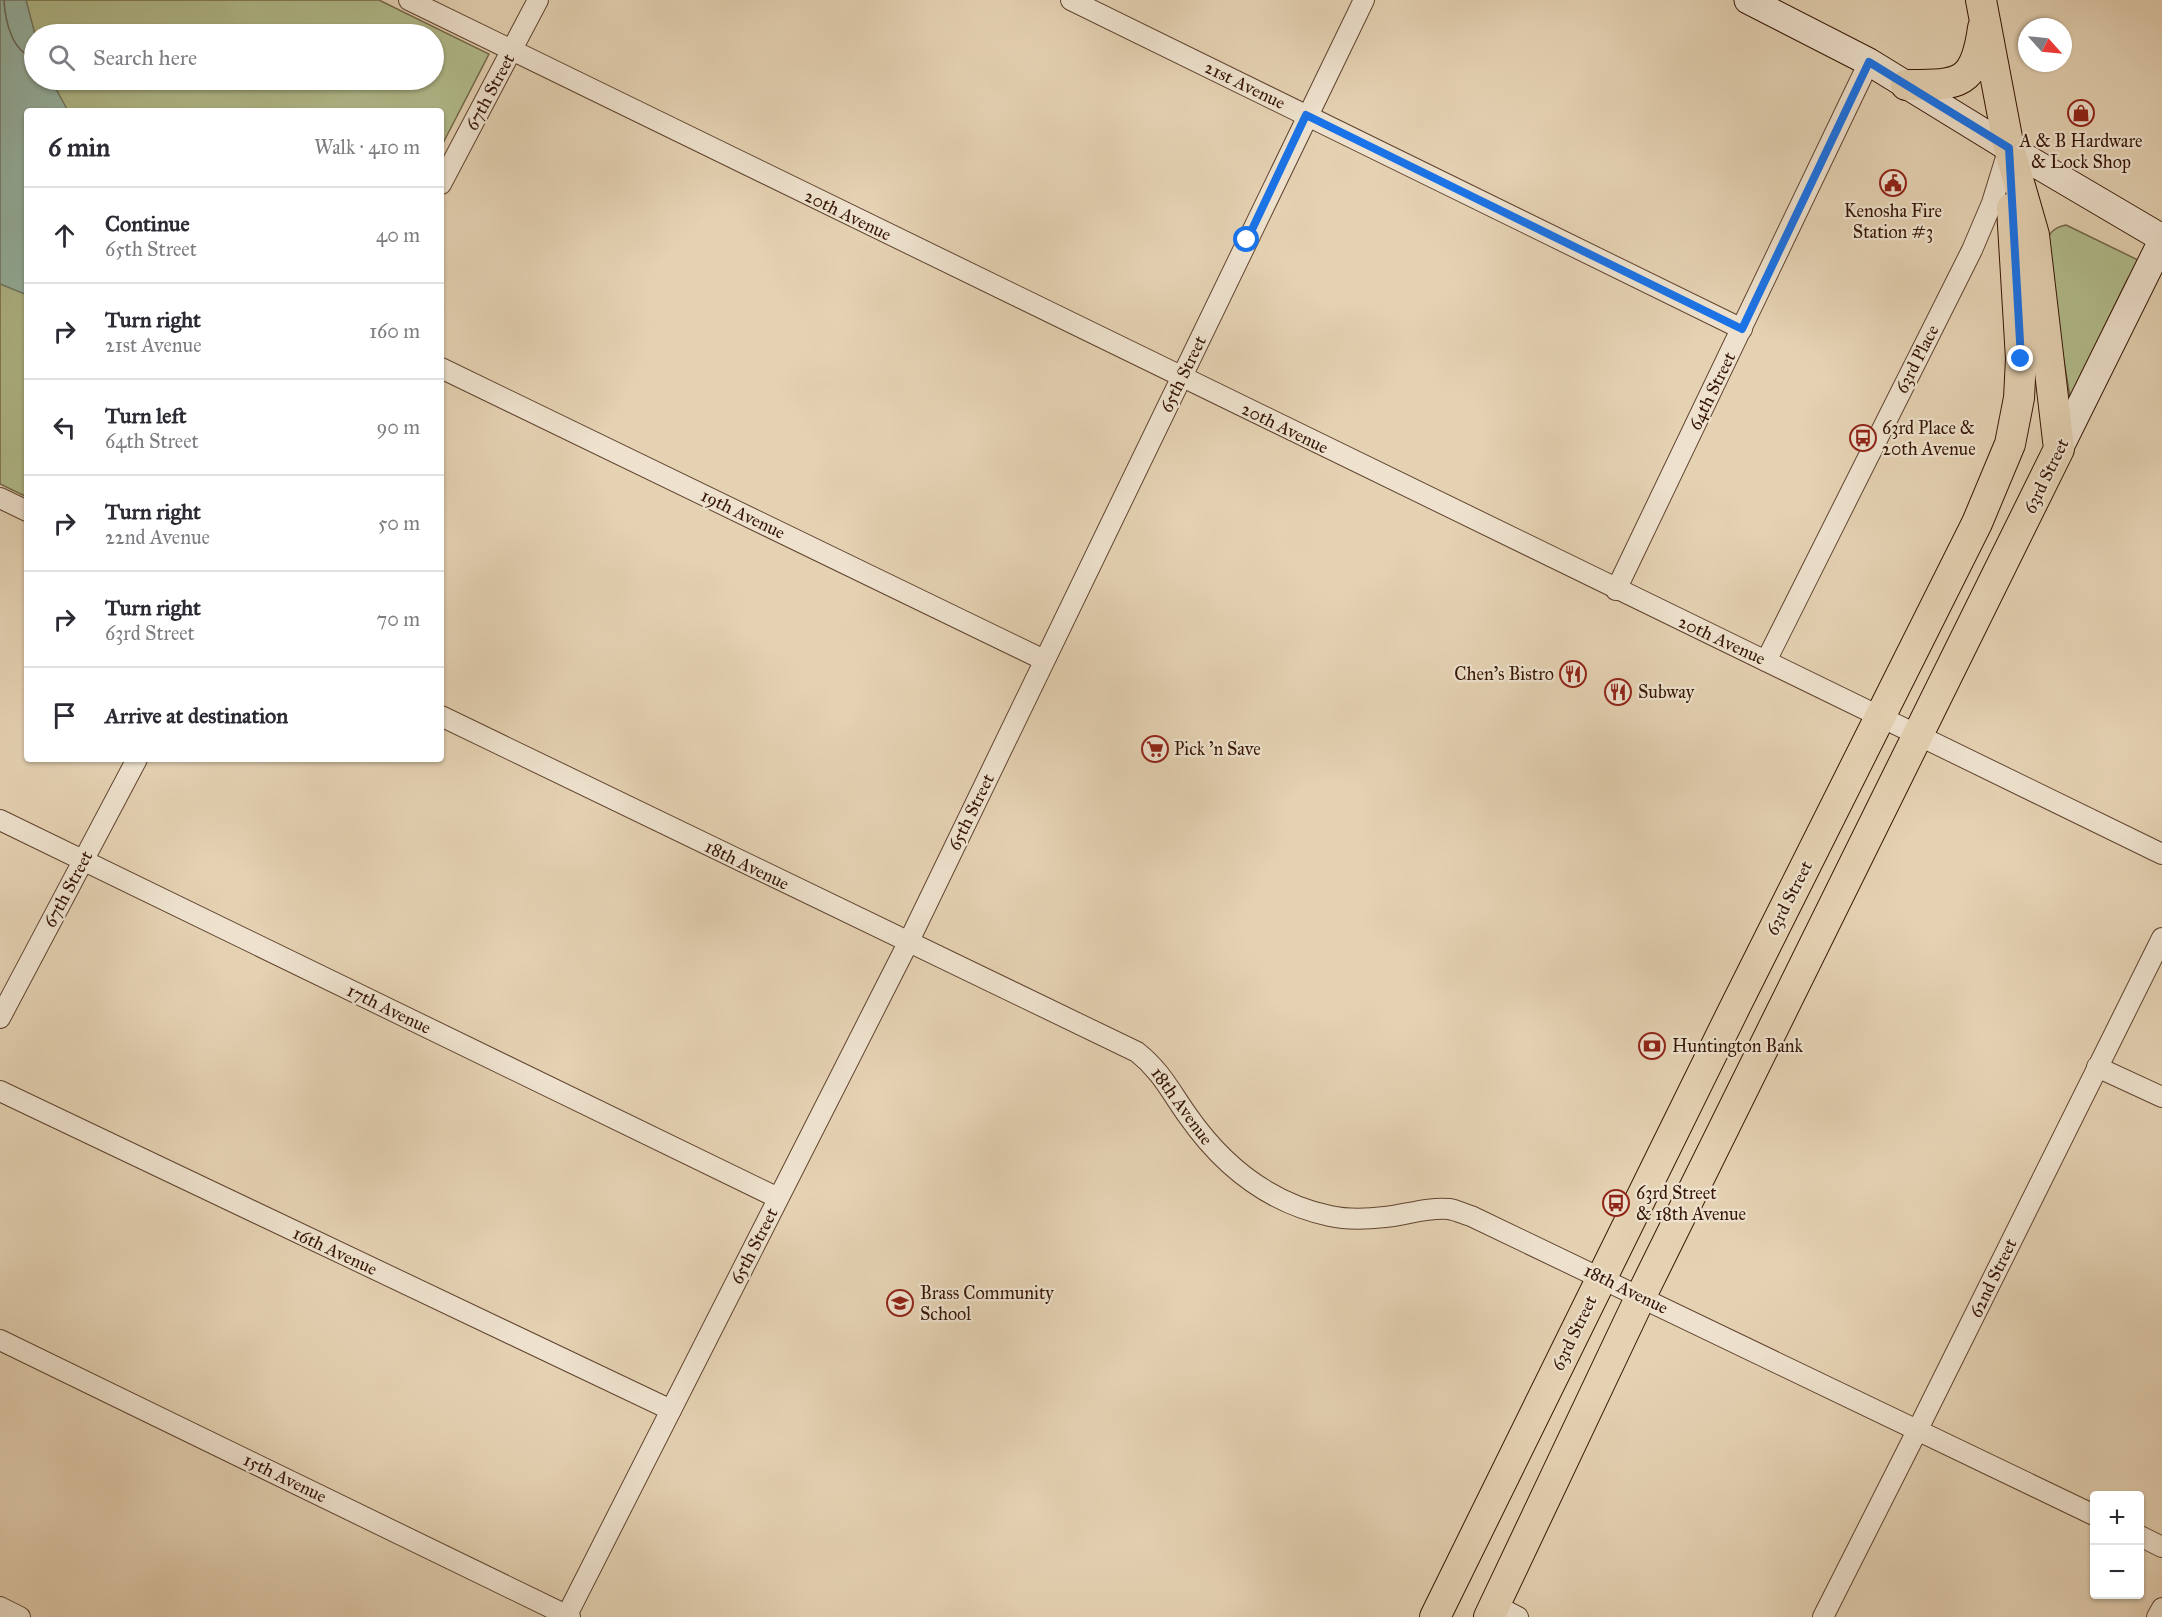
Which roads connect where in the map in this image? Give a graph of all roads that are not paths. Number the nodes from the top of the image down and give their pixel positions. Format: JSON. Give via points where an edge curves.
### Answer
{"nodes":[{"id":1,"x":409,"y":0,"type":"edge"},
{"id":2,"x":538,"y":0,"type":"edge"},
{"id":3,"x":1071,"y":0,"type":"edge"},
{"id":4,"x":1364,"y":0,"type":"edge"},
{"id":5,"x":1748,"y":0,"type":"edge"},
{"id":6,"x":1982,"y":9,"type":"edge"},
{"id":7,"x":512,"y":51,"type":"junction"},
{"id":8,"x":1869,"y":62,"type":"junction"},
{"id":9,"x":1906,"y":85,"type":"junction"},
{"id":10,"x":1306,"y":115,"type":"junction"},
{"id":11,"x":2009,"y":148,"type":"junction"},
{"id":12,"x":444,"y":178,"type":"edge"},
{"id":13,"x":2162,"y":239,"type":"edge"},
{"id":14,"x":1742,"y":329,"type":"junction"},
{"id":15,"x":444,"y":369,"type":"edge"},
{"id":16,"x":1182,"y":377,"type":"junction"},
{"id":17,"x":2059,"y":449,"type":"junction"},
{"id":18,"x":0,"y":498,"type":"edge"},
{"id":19,"x":24,"y":510,"type":"edge"},
{"id":20,"x":1616,"y":590,"type":"junction"},
{"id":21,"x":1044,"y":660,"type":"junction"},
{"id":22,"x":1766,"y":661,"type":"junction"},
{"id":23,"x":444,"y":717,"type":"edge"},
{"id":24,"x":1880,"y":717,"type":"junction"},
{"id":25,"x":1918,"y":734,"type":"junction"},
{"id":26,"x":135,"y":762,"type":"edge"},
{"id":27,"x":0,"y":820,"type":"edge"},
{"id":28,"x":2162,"y":854,"type":"edge"},
{"id":29,"x":83,"y":860,"type":"junction"},
{"id":30,"x":2162,"y":938,"type":"edge"},
{"id":31,"x":908,"y":943,"type":"junction"},
{"id":32,"x":0,"y":1018,"type":"edge"},
{"id":33,"x":2097,"y":1067,"type":"junction"},
{"id":34,"x":0,"y":1091,"type":"edge"},
{"id":35,"x":2162,"y":1097,"type":"edge"},
{"id":36,"x":778,"y":1198,"type":"junction"},
{"id":37,"x":1601,"y":1277,"type":"junction"},
{"id":38,"x":1641,"y":1296,"type":"junction"},
{"id":39,"x":0,"y":1340,"type":"edge"},
{"id":40,"x":670,"y":1410,"type":"junction"},
{"id":41,"x":1917,"y":1431,"type":"junction"},
{"id":42,"x":2090,"y":1513,"type":"edge"},
{"id":43,"x":2144,"y":1538,"type":"edge"},
{"id":44,"x":2162,"y":1547,"type":"edge"},
{"id":45,"x":0,"y":1607,"type":"edge"},
{"id":46,"x":2162,"y":1608,"type":"edge"},
{"id":47,"x":1501,"y":1613,"type":"edge"},
{"id":48,"x":567,"y":1616,"type":"edge"},
{"id":49,"x":20,"y":1617,"type":"edge"},
{"id":50,"x":1435,"y":1617,"type":"edge"},
{"id":51,"x":1822,"y":1617,"type":"edge"},
{"id":52,"x":2157,"y":1617,"type":"edge"}],
"edges":[{"from":1,"to":7,"type":"street","name":"20th Avenue"},
{"from":2,"to":7,"type":"street","name":"67th Street"},
{"from":3,"to":10,"type":"street","name":"21st Avenue"},
{"from":4,"to":10,"type":"street","name":"65th Street"},
{"from":5,"to":8,"type":"street"},
{"from":6,"to":9,"type":"main road","via":[[1980,52],[1965,76],[1944,85]]},
{"from":6,"to":11,"type":"main road"},
{"from":7,"to":12,"type":"street","name":"67th Street"},
{"from":7,"to":16,"type":"street","name":"20th Avenue"},
{"from":8,"to":9,"type":"street"},
{"from":8,"to":14,"type":"street","name":"64th Street"},
{"from":9,"to":11,"type":"street"},
{"from":10,"to":14,"type":"street","name":"21st Avenue"},
{"from":10,"to":16,"type":"street","name":"65th Street"},
{"from":11,"to":13,"type":"street"},
{"from":11,"to":17,"type":"main road","via":[[2034,235]]},
{"from":11,"to":22,"type":"street","name":"63rd Place","via":[[1972,250]]},
{"from":11,"to":24,"type":"main road","name":"63rd Street","via":[[2021,359],[2013,432],[1977,523]]},
{"from":13,"to":17,"type":"street","name":"63rd Street"},
{"from":14,"to":20,"type":"street","name":"64th Street"},
{"from":15,"to":21,"type":"street","name":"19th Avenue"},
{"from":16,"to":20,"type":"street","name":"20th Avenue"},
{"from":16,"to":21,"type":"street","name":"65th Street"},
{"from":17,"to":25,"type":"main road","name":"63rd Street"},
{"from":18,"to":19,"type":"street"},
{"from":20,"to":22,"type":"street","name":"20th Avenue"},
{"from":21,"to":31,"type":"street","name":"65th Street"},
{"from":22,"to":24,"type":"street","name":"20th Avenue"},
{"from":23,"to":31,"type":"street","name":"18th Avenue"},
{"from":24,"to":25,"type":"street","name":"20th Avenue"},
{"from":24,"to":37,"type":"main road","name":"63rd Street"},
{"from":25,"to":28,"type":"street","name":"20th Avenue"},
{"from":25,"to":38,"type":"main road","name":"63rd Street"},
{"from":26,"to":29,"type":"street","name":"67th Street"},
{"from":27,"to":29,"type":"street","name":"17th Avenue"},
{"from":29,"to":32,"type":"street","name":"67th Street"},
{"from":29,"to":36,"type":"street","name":"17th Avenue"},
{"from":30,"to":33,"type":"street","name":"62nd Street"},
{"from":31,"to":36,"type":"street","name":"65th Street"},
{"from":31,"to":37,"type":"street","name":"18th Avenue","via":[[1137,1052],[1159,1072],[1221,1158],[1272,1195],[1300,1208],[1357,1219],[1449,1209]]},
{"from":33,"to":35,"type":"street"},
{"from":33,"to":41,"type":"street","name":"62nd Street"},
{"from":34,"to":40,"type":"street","name":"16th Avenue"},
{"from":36,"to":40,"type":"street","name":"65th Street"},
{"from":37,"to":38,"type":"street","name":"18th Avenue"},
{"from":37,"to":50,"type":"main road","name":"63rd Street"},
{"from":38,"to":41,"type":"street","name":"18th Avenue"},
{"from":38,"to":47,"type":"main road","name":"63rd Street"},
{"from":39,"to":48,"type":"street","name":"15th Avenue"},
{"from":40,"to":48,"type":"street","name":"65th Street"},
{"from":41,"to":42,"type":"street","name":"18th Avenue"},
{"from":41,"to":51,"type":"street","name":"62nd Street"},
{"from":43,"to":44,"type":"street"},
{"from":45,"to":49,"type":"street"},
{"from":46,"to":52,"type":"street"}]}
